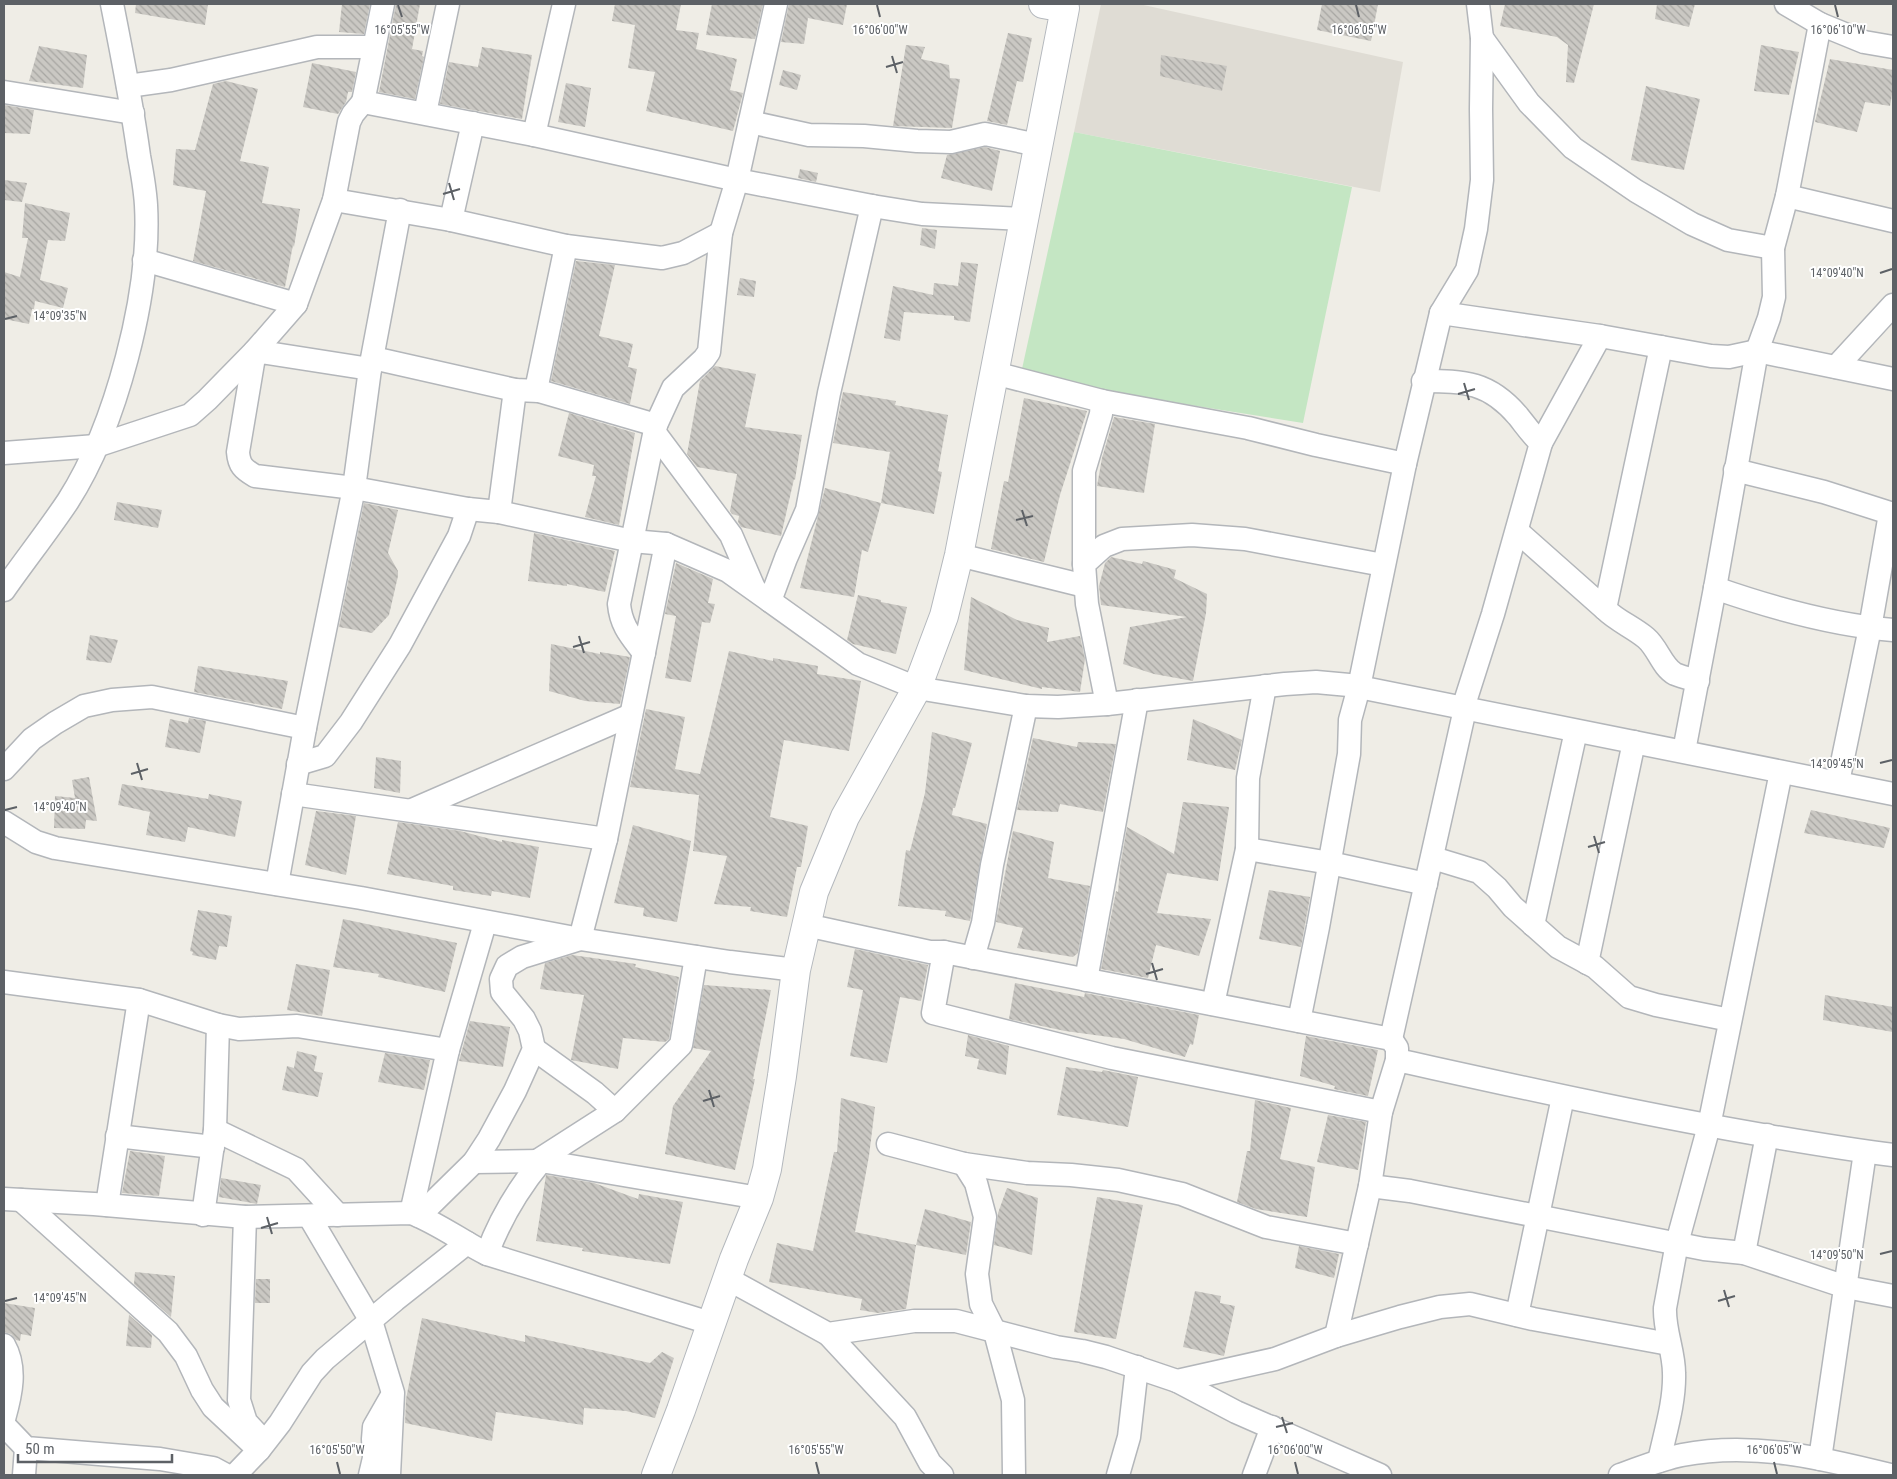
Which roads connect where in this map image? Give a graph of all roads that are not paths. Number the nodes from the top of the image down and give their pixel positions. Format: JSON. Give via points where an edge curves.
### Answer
{"nodes":[{"id":1,"x":112,"y":4,"type":"edge"},
{"id":2,"x":383,"y":4,"type":"edge"},
{"id":3,"x":448,"y":4,"type":"edge"},
{"id":4,"x":564,"y":4,"type":"edge"},
{"id":5,"x":776,"y":4,"type":"edge"},
{"id":6,"x":1478,"y":4,"type":"edge"},
{"id":7,"x":1786,"y":4,"type":"edge"},
{"id":8,"x":1058,"y":5,"type":"edge"},
{"id":9,"x":1820,"y":24,"type":"junction"},
{"id":10,"x":1482,"y":38,"type":"junction"},
{"id":11,"x":373,"y":47,"type":"junction"},
{"id":12,"x":1893,"y":48,"type":"edge"},
{"id":13,"x":128,"y":86,"type":"junction"},
{"id":14,"x":4,"y":92,"type":"edge"},
{"id":15,"x":363,"y":102,"type":"junction"},
{"id":16,"x":133,"y":113,"type":"junction"},
{"id":17,"x":425,"y":113,"type":"junction"},
{"id":18,"x":750,"y":122,"type":"junction"},
{"id":19,"x":473,"y":123,"type":"junction"},
{"id":20,"x":534,"y":135,"type":"junction"},
{"id":21,"x":1038,"y":145,"type":"junction"},
{"id":22,"x":737,"y":180,"type":"junction"},
{"id":23,"x":1787,"y":196,"type":"junction"},
{"id":24,"x":334,"y":200,"type":"junction"},
{"id":25,"x":872,"y":206,"type":"junction"},
{"id":26,"x":400,"y":210,"type":"junction"},
{"id":27,"x":1024,"y":219,"type":"junction"},
{"id":28,"x":451,"y":220,"type":"junction"},
{"id":29,"x":1893,"y":221,"type":"edge"},
{"id":30,"x":721,"y":233,"type":"junction"},
{"id":31,"x":566,"y":246,"type":"junction"},
{"id":32,"x":1773,"y":248,"type":"junction"},
{"id":33,"x":144,"y":260,"type":"junction"},
{"id":34,"x":296,"y":304,"type":"junction"},
{"id":35,"x":1893,"y":305,"type":"edge"},
{"id":36,"x":1440,"y":313,"type":"junction"},
{"id":37,"x":1600,"y":336,"type":"junction"},
{"id":38,"x":1661,"y":347,"type":"junction"},
{"id":39,"x":255,"y":351,"type":"junction"},
{"id":40,"x":1757,"y":351,"type":"junction"},
{"id":41,"x":371,"y":364,"type":"junction"},
{"id":42,"x":1836,"y":367,"type":"junction"},
{"id":43,"x":994,"y":373,"type":"junction"},
{"id":44,"x":1893,"y":379,"type":"edge"},
{"id":45,"x":1423,"y":381,"type":"junction"},
{"id":46,"x":515,"y":390,"type":"junction"},
{"id":47,"x":539,"y":391,"type":"junction"},
{"id":48,"x":1102,"y":402,"type":"junction"},
{"id":49,"x":655,"y":429,"type":"junction"},
{"id":50,"x":1541,"y":443,"type":"junction"},
{"id":51,"x":96,"y":446,"type":"junction"},
{"id":52,"x":4,"y":452,"type":"edge"},
{"id":53,"x":1405,"y":464,"type":"junction"},
{"id":54,"x":1735,"y":470,"type":"junction"},
{"id":55,"x":354,"y":488,"type":"junction"},
{"id":56,"x":468,"y":509,"type":"junction"},
{"id":57,"x":499,"y":512,"type":"junction"},
{"id":58,"x":1892,"y":514,"type":"edge"},
{"id":59,"x":1517,"y":531,"type":"junction"},
{"id":60,"x":632,"y":541,"type":"junction"},
{"id":61,"x":666,"y":544,"type":"junction"},
{"id":62,"x":959,"y":555,"type":"junction"},
{"id":63,"x":1084,"y":564,"type":"junction"},
{"id":64,"x":1383,"y":565,"type":"junction"},
{"id":65,"x":1085,"y":586,"type":"junction"},
{"id":66,"x":1715,"y":588,"type":"junction"},
{"id":67,"x":4,"y":590,"type":"edge"},
{"id":68,"x":762,"y":594,"type":"junction"},
{"id":69,"x":1605,"y":609,"type":"junction"},
{"id":70,"x":1870,"y":628,"type":"junction"},
{"id":71,"x":1893,"y":630,"type":"edge"},
{"id":72,"x":644,"y":653,"type":"junction"},
{"id":73,"x":1698,"y":681,"type":"junction"},
{"id":74,"x":1265,"y":686,"type":"junction"},
{"id":75,"x":1360,"y":687,"type":"junction"},
{"id":76,"x":917,"y":688,"type":"junction"},
{"id":77,"x":1138,"y":700,"type":"junction"},
{"id":78,"x":1107,"y":704,"type":"junction"},
{"id":79,"x":1026,"y":706,"type":"junction"},
{"id":80,"x":1464,"y":708,"type":"junction"},
{"id":81,"x":631,"y":716,"type":"junction"},
{"id":82,"x":305,"y":728,"type":"junction"},
{"id":83,"x":1576,"y":731,"type":"junction"},
{"id":84,"x":1634,"y":742,"type":"junction"},
{"id":85,"x":1684,"y":752,"type":"junction"},
{"id":86,"x":298,"y":764,"type":"junction"},
{"id":87,"x":4,"y":769,"type":"edge"},
{"id":88,"x":1781,"y":772,"type":"junction"},
{"id":89,"x":1838,"y":782,"type":"junction"},
{"id":90,"x":293,"y":794,"type":"junction"},
{"id":91,"x":1893,"y":794,"type":"edge"},
{"id":92,"x":411,"y":810,"type":"junction"},
{"id":93,"x":4,"y":822,"type":"edge"},
{"id":94,"x":606,"y":839,"type":"junction"},
{"id":95,"x":1247,"y":849,"type":"junction"},
{"id":96,"x":1433,"y":858,"type":"junction"},
{"id":97,"x":1330,"y":863,"type":"junction"},
{"id":98,"x":277,"y":884,"type":"junction"},
{"id":99,"x":1426,"y":884,"type":"junction"},
{"id":100,"x":485,"y":923,"type":"junction"},
{"id":101,"x":806,"y":925,"type":"junction"},
{"id":102,"x":1533,"y":925,"type":"junction"},
{"id":103,"x":580,"y":939,"type":"junction"},
{"id":104,"x":944,"y":952,"type":"junction"},
{"id":105,"x":696,"y":957,"type":"junction"},
{"id":106,"x":973,"y":958,"type":"junction"},
{"id":107,"x":1587,"y":963,"type":"junction"},
{"id":108,"x":796,"y":970,"type":"junction"},
{"id":109,"x":1086,"y":980,"type":"junction"},
{"id":110,"x":4,"y":982,"type":"edge"},
{"id":111,"x":139,"y":1000,"type":"junction"},
{"id":112,"x":1212,"y":1004,"type":"junction"},
{"id":113,"x":1730,"y":1020,"type":"junction"},
{"id":114,"x":1299,"y":1021,"type":"junction"},
{"id":115,"x":218,"y":1025,"type":"junction"},
{"id":116,"x":534,"y":1049,"type":"junction"},
{"id":117,"x":448,"y":1050,"type":"junction"},
{"id":118,"x":1394,"y":1050,"type":"junction"},
{"id":119,"x":1563,"y":1097,"type":"junction"},
{"id":120,"x":615,"y":1111,"type":"junction"},
{"id":121,"x":1382,"y":1112,"type":"junction"},
{"id":122,"x":1709,"y":1126,"type":"junction"},
{"id":123,"x":1767,"y":1135,"type":"junction"},
{"id":124,"x":117,"y":1136,"type":"junction"},
{"id":125,"x":214,"y":1138,"type":"junction"},
{"id":126,"x":888,"y":1144,"type":"dead end"},
{"id":127,"x":1865,"y":1152,"type":"junction"},
{"id":128,"x":1893,"y":1155,"type":"edge"},
{"id":129,"x":539,"y":1161,"type":"junction"},
{"id":130,"x":474,"y":1162,"type":"junction"},
{"id":131,"x":964,"y":1164,"type":"junction"},
{"id":132,"x":1370,"y":1186,"type":"junction"},
{"id":133,"x":759,"y":1198,"type":"junction"},
{"id":134,"x":12,"y":1200,"type":"edge"},
{"id":135,"x":107,"y":1205,"type":"junction"},
{"id":136,"x":415,"y":1214,"type":"junction"},
{"id":137,"x":203,"y":1215,"type":"junction"},
{"id":138,"x":338,"y":1215,"type":"junction"},
{"id":139,"x":308,"y":1216,"type":"junction"},
{"id":140,"x":245,"y":1217,"type":"junction"},
{"id":141,"x":1537,"y":1217,"type":"junction"},
{"id":142,"x":1677,"y":1243,"type":"junction"},
{"id":143,"x":467,"y":1244,"type":"junction"},
{"id":144,"x":1357,"y":1244,"type":"junction"},
{"id":145,"x":1744,"y":1253,"type":"junction"},
{"id":146,"x":487,"y":1254,"type":"junction"},
{"id":147,"x":728,"y":1279,"type":"junction"},
{"id":148,"x":1846,"y":1287,"type":"junction"},
{"id":149,"x":1893,"y":1296,"type":"edge"},
{"id":150,"x":1517,"y":1315,"type":"junction"},
{"id":151,"x":371,"y":1321,"type":"junction"},
{"id":152,"x":710,"y":1323,"type":"junction"},
{"id":153,"x":995,"y":1332,"type":"junction"},
{"id":154,"x":828,"y":1334,"type":"junction"},
{"id":155,"x":1336,"y":1336,"type":"junction"},
{"id":156,"x":4,"y":1344,"type":"edge"},
{"id":157,"x":1669,"y":1344,"type":"junction"},
{"id":158,"x":1137,"y":1366,"type":"junction"},
{"id":159,"x":1177,"y":1381,"type":"junction"},
{"id":160,"x":393,"y":1393,"type":"junction"},
{"id":161,"x":4,"y":1419,"type":"edge"},
{"id":162,"x":4,"y":1425,"type":"edge"},
{"id":163,"x":1272,"y":1427,"type":"junction"},
{"id":164,"x":262,"y":1446,"type":"junction"},
{"id":165,"x":26,"y":1448,"type":"junction"},
{"id":166,"x":1820,"y":1459,"type":"junction"},
{"id":167,"x":1659,"y":1461,"type":"junction"},
{"id":168,"x":24,"y":1475,"type":"edge"},
{"id":169,"x":226,"y":1475,"type":"edge"},
{"id":170,"x":235,"y":1475,"type":"edge"},
{"id":171,"x":370,"y":1475,"type":"edge"},
{"id":172,"x":390,"y":1475,"type":"edge"},
{"id":173,"x":656,"y":1475,"type":"edge"},
{"id":174,"x":942,"y":1475,"type":"edge"},
{"id":175,"x":1014,"y":1475,"type":"edge"},
{"id":176,"x":1118,"y":1475,"type":"edge"},
{"id":177,"x":1254,"y":1475,"type":"edge"},
{"id":178,"x":1380,"y":1475,"type":"edge"},
{"id":179,"x":1620,"y":1475,"type":"edge"},
{"id":180,"x":1890,"y":1475,"type":"edge"}],
"edges":[{"from":1,"to":13,"type":"street"},
{"from":2,"to":11,"type":"street"},
{"from":3,"to":17,"type":"street"},
{"from":4,"to":20,"type":"street"},
{"from":5,"to":18,"type":"street"},
{"from":6,"to":10,"type":"street"},
{"from":7,"to":9,"type":"street"},
{"from":8,"to":21,"type":"main road"},
{"from":9,"to":12,"type":"street","via":[[1864,42]]},
{"from":9,"to":23,"type":"street"},
{"from":10,"to":32,"type":"street","via":[[1529,103],[1573,148],[1692,224],[1728,240]]},
{"from":10,"to":36,"type":"street","via":[[1482,180],[1476,230],[1467,270]]},
{"from":11,"to":13,"type":"street","via":[[317,47],[171,80]]},
{"from":11,"to":15,"type":"street"},
{"from":13,"to":16,"type":"street"},
{"from":14,"to":16,"type":"street"},
{"from":15,"to":17,"type":"street"},
{"from":15,"to":24,"type":"street","via":[[349,122]]},
{"from":16,"to":33,"type":"street","via":[[146,204]]},
{"from":17,"to":19,"type":"street"},
{"from":18,"to":21,"type":"street","via":[[809,135],[950,142],[985,134]]},
{"from":18,"to":22,"type":"street"},
{"from":19,"to":20,"type":"street"},
{"from":19,"to":28,"type":"street"},
{"from":20,"to":22,"type":"street"},
{"from":21,"to":27,"type":"main road"},
{"from":22,"to":25,"type":"street"},
{"from":22,"to":30,"type":"street"},
{"from":23,"to":29,"type":"street"},
{"from":23,"to":32,"type":"street"},
{"from":24,"to":26,"type":"street"},
{"from":24,"to":34,"type":"street"},
{"from":25,"to":27,"type":"street","via":[[922,214]]},
{"from":25,"to":68,"type":"street","via":[[829,393],[807,510],[786,558]]},
{"from":26,"to":28,"type":"street"},
{"from":26,"to":41,"type":"street"},
{"from":27,"to":43,"type":"main road"},
{"from":28,"to":31,"type":"street"},
{"from":30,"to":31,"type":"street","via":[[683,253],[662,258]]},
{"from":30,"to":49,"type":"street","via":[[709,352],[673,388]]},
{"from":31,"to":47,"type":"street","via":[[536,390]]},
{"from":32,"to":40,"type":"street","via":[[1774,297]]},
{"from":33,"to":34,"type":"street"},
{"from":33,"to":51,"type":"street","via":[[137,317],[119,384]]},
{"from":34,"to":39,"type":"street"},
{"from":35,"to":42,"type":"street"},
{"from":36,"to":37,"type":"street"},
{"from":36,"to":45,"type":"street"},
{"from":37,"to":38,"type":"street"},
{"from":37,"to":50,"type":"street"},
{"from":38,"to":40,"type":"street","via":[[1711,356]]},
{"from":38,"to":69,"type":"street"},
{"from":39,"to":41,"type":"street"},
{"from":39,"to":51,"type":"street","via":[[190,415]]},
{"from":39,"to":55,"type":"street","via":[[238,452],[238,462],[243,469],[255,476]]},
{"from":40,"to":42,"type":"street"},
{"from":40,"to":54,"type":"street"},
{"from":41,"to":46,"type":"street"},
{"from":41,"to":55,"type":"street"},
{"from":42,"to":44,"type":"street"},
{"from":43,"to":48,"type":"street"},
{"from":43,"to":62,"type":"main road"},
{"from":45,"to":50,"type":"street","via":[[1460,381],[1484,388],[1504,401]]},
{"from":45,"to":53,"type":"street"},
{"from":46,"to":47,"type":"street"},
{"from":46,"to":57,"type":"street"},
{"from":47,"to":49,"type":"street"},
{"from":48,"to":53,"type":"street","via":[[1248,428]]},
{"from":48,"to":63,"type":"street","via":[[1096,435],[1084,471]]},
{"from":49,"to":60,"type":"street"},
{"from":49,"to":68,"type":"street","via":[[731,535]]},
{"from":50,"to":59,"type":"street"},
{"from":51,"to":52,"type":"street"},
{"from":51,"to":67,"type":"street","via":[[68,500]]},
{"from":53,"to":64,"type":"street"},
{"from":54,"to":58,"type":"street","via":[[1824,492]]},
{"from":54,"to":66,"type":"street"},
{"from":55,"to":56,"type":"street"},
{"from":55,"to":82,"type":"street"},
{"from":56,"to":57,"type":"street"},
{"from":56,"to":86,"type":"street","via":[[458,536],[400,645],[351,722],[325,756]]},
{"from":57,"to":60,"type":"street"},
{"from":58,"to":70,"type":"street"},
{"from":59,"to":69,"type":"street"},
{"from":59,"to":80,"type":"street"},
{"from":60,"to":61,"type":"street"},
{"from":60,"to":72,"type":"street","via":[[619,604],[620,616],[624,627]]},
{"from":61,"to":68,"type":"street","via":[[728,571]]},
{"from":61,"to":72,"type":"street"},
{"from":62,"to":65,"type":"street"},
{"from":62,"to":76,"type":"main road","via":[[944,616]]},
{"from":63,"to":64,"type":"street","via":[[1104,546],[1122,539],[1192,535],[1245,539]]},
{"from":63,"to":65,"type":"street"},
{"from":64,"to":75,"type":"street"},
{"from":65,"to":78,"type":"street"},
{"from":66,"to":70,"type":"street","via":[[1766,606]]},
{"from":66,"to":73,"type":"street"},
{"from":68,"to":76,"type":"street","via":[[858,664]]},
{"from":69,"to":73,"type":"street","via":[[1646,637],[1671,671]]},
{"from":70,"to":71,"type":"street"},
{"from":70,"to":89,"type":"street"},
{"from":72,"to":81,"type":"street"},
{"from":73,"to":85,"type":"street"},
{"from":74,"to":75,"type":"street","via":[[1316,682]]},
{"from":74,"to":77,"type":"street"},
{"from":74,"to":95,"type":"street","via":[[1248,778]]},
{"from":75,"to":80,"type":"street"},
{"from":75,"to":97,"type":"street","via":[[1350,720],[1349,754]]},
{"from":76,"to":79,"type":"street"},
{"from":76,"to":101,"type":"main road","via":[[846,817],[814,892]]},
{"from":77,"to":78,"type":"street"},
{"from":77,"to":109,"type":"street"},
{"from":78,"to":79,"type":"street"},
{"from":79,"to":106,"type":"street","via":[[992,866],[984,923]]},
{"from":80,"to":83,"type":"street"},
{"from":80,"to":96,"type":"street"},
{"from":81,"to":92,"type":"street"},
{"from":81,"to":94,"type":"street"},
{"from":82,"to":86,"type":"street"},
{"from":82,"to":87,"type":"street","via":[[152,697],[112,700],[84,706],[55,723],[32,738]]},
{"from":83,"to":84,"type":"street"},
{"from":83,"to":102,"type":"street"},
{"from":84,"to":85,"type":"street"},
{"from":84,"to":107,"type":"street"},
{"from":85,"to":88,"type":"street"},
{"from":86,"to":90,"type":"street"},
{"from":88,"to":89,"type":"street"},
{"from":88,"to":113,"type":"street"},
{"from":89,"to":91,"type":"street"},
{"from":90,"to":92,"type":"street"},
{"from":90,"to":98,"type":"street"},
{"from":92,"to":94,"type":"street"},
{"from":93,"to":98,"type":"street","via":[[36,842],[55,848]]},
{"from":94,"to":103,"type":"street"},
{"from":95,"to":97,"type":"street"},
{"from":95,"to":112,"type":"street"},
{"from":96,"to":99,"type":"street"},
{"from":96,"to":102,"type":"street","via":[[1479,872]]},
{"from":97,"to":99,"type":"street"},
{"from":97,"to":114,"type":"street"},
{"from":98,"to":100,"type":"street"},
{"from":99,"to":118,"type":"street"},
{"from":100,"to":103,"type":"street"},
{"from":100,"to":117,"type":"street"},
{"from":101,"to":104,"type":"street","via":[[930,952]]},
{"from":101,"to":108,"type":"main road"},
{"from":102,"to":107,"type":"street","via":[[1558,946]]},
{"from":103,"to":105,"type":"street"},
{"from":103,"to":116,"type":"street","via":[[522,957],[506,966],[503,973],[502,992],[524,1019]]},
{"from":104,"to":106,"type":"street"},
{"from":104,"to":121,"type":"street","via":[[933,1013],[1112,1058]]},
{"from":105,"to":108,"type":"street"},
{"from":105,"to":120,"type":"street","via":[[681,1045]]},
{"from":106,"to":109,"type":"street"},
{"from":107,"to":113,"type":"street","via":[[1635,999]]},
{"from":108,"to":133,"type":"main road","via":[[767,1169]]},
{"from":109,"to":112,"type":"street"},
{"from":110,"to":111,"type":"street"},
{"from":111,"to":115,"type":"street"},
{"from":111,"to":124,"type":"street"},
{"from":112,"to":114,"type":"street"},
{"from":113,"to":122,"type":"street"},
{"from":114,"to":118,"type":"street"},
{"from":115,"to":117,"type":"street","via":[[239,1029],[297,1026]]},
{"from":115,"to":125,"type":"street"},
{"from":116,"to":120,"type":"street"},
{"from":116,"to":130,"type":"street","via":[[515,1091]]},
{"from":117,"to":136,"type":"street"},
{"from":118,"to":119,"type":"street"},
{"from":118,"to":121,"type":"street"},
{"from":119,"to":122,"type":"street"},
{"from":119,"to":141,"type":"street"},
{"from":120,"to":129,"type":"street"},
{"from":121,"to":132,"type":"street"},
{"from":122,"to":123,"type":"street"},
{"from":122,"to":142,"type":"street"},
{"from":123,"to":127,"type":"street"},
{"from":123,"to":145,"type":"street"},
{"from":124,"to":125,"type":"street"},
{"from":124,"to":135,"type":"street"},
{"from":125,"to":137,"type":"street"},
{"from":125,"to":138,"type":"street","via":[[296,1169]]},
{"from":126,"to":131,"type":"street"},
{"from":127,"to":128,"type":"street"},
{"from":127,"to":148,"type":"street"},
{"from":129,"to":130,"type":"street"},
{"from":129,"to":133,"type":"street"},
{"from":129,"to":146,"type":"street","via":[[509,1206]]},
{"from":130,"to":136,"type":"street"},
{"from":131,"to":144,"type":"street","via":[[1118,1180],[1182,1194],[1266,1227]]},
{"from":131,"to":153,"type":"street","via":[[976,1183],[985,1218],[977,1274],[981,1304]]},
{"from":132,"to":141,"type":"street"},
{"from":132,"to":144,"type":"street"},
{"from":133,"to":147,"type":"main road"},
{"from":134,"to":135,"type":"street"},
{"from":134,"to":164,"type":"street","via":[[168,1332],[186,1356],[213,1407]]},
{"from":135,"to":137,"type":"street"},
{"from":136,"to":138,"type":"street"},
{"from":136,"to":143,"type":"street"},
{"from":137,"to":140,"type":"street"},
{"from":138,"to":139,"type":"street"},
{"from":139,"to":140,"type":"street"},
{"from":139,"to":151,"type":"street"},
{"from":140,"to":164,"type":"street","via":[[239,1400],[246,1422]]},
{"from":141,"to":142,"type":"street"},
{"from":141,"to":150,"type":"street"},
{"from":142,"to":145,"type":"street"},
{"from":142,"to":157,"type":"street","via":[[1665,1318]]},
{"from":143,"to":146,"type":"street"},
{"from":143,"to":151,"type":"street"},
{"from":144,"to":155,"type":"street"},
{"from":145,"to":148,"type":"street"},
{"from":146,"to":152,"type":"street"},
{"from":147,"to":152,"type":"main road"},
{"from":147,"to":154,"type":"street"},
{"from":148,"to":149,"type":"street"},
{"from":148,"to":166,"type":"street"},
{"from":150,"to":155,"type":"street","via":[[1470,1304],[1440,1307]]},
{"from":150,"to":157,"type":"street"},
{"from":151,"to":160,"type":"street"},
{"from":151,"to":164,"type":"street","via":[[312,1373]]},
{"from":152,"to":173,"type":"main road"},
{"from":153,"to":154,"type":"street","via":[[956,1321],[914,1320]]},
{"from":153,"to":158,"type":"street"},
{"from":153,"to":175,"type":"street","via":[[1013,1400]]},
{"from":154,"to":174,"type":"street","via":[[905,1418],[930,1463]]},
{"from":155,"to":159,"type":"street","via":[[1275,1359]]},
{"from":156,"to":161,"type":"street","via":[[12,1369],[11,1395]]},
{"from":157,"to":167,"type":"street","via":[[1674,1386]]},
{"from":158,"to":159,"type":"street"},
{"from":158,"to":176,"type":"street","via":[[1130,1437]]},
{"from":159,"to":163,"type":"street"},
{"from":160,"to":171,"type":"street","via":[[374,1427],[374,1458]]},
{"from":160,"to":172,"type":"street"},
{"from":162,"to":165,"type":"street"},
{"from":163,"to":177,"type":"street"},
{"from":163,"to":178,"type":"street"},
{"from":164,"to":170,"type":"street"},
{"from":165,"to":168,"type":"street"},
{"from":165,"to":169,"type":"street","via":[[160,1459],[213,1468]]},
{"from":166,"to":167,"type":"street","via":[[1779,1451],[1739,1450],[1700,1452]]},
{"from":166,"to":180,"type":"street"},
{"from":167,"to":179,"type":"street"}]}
